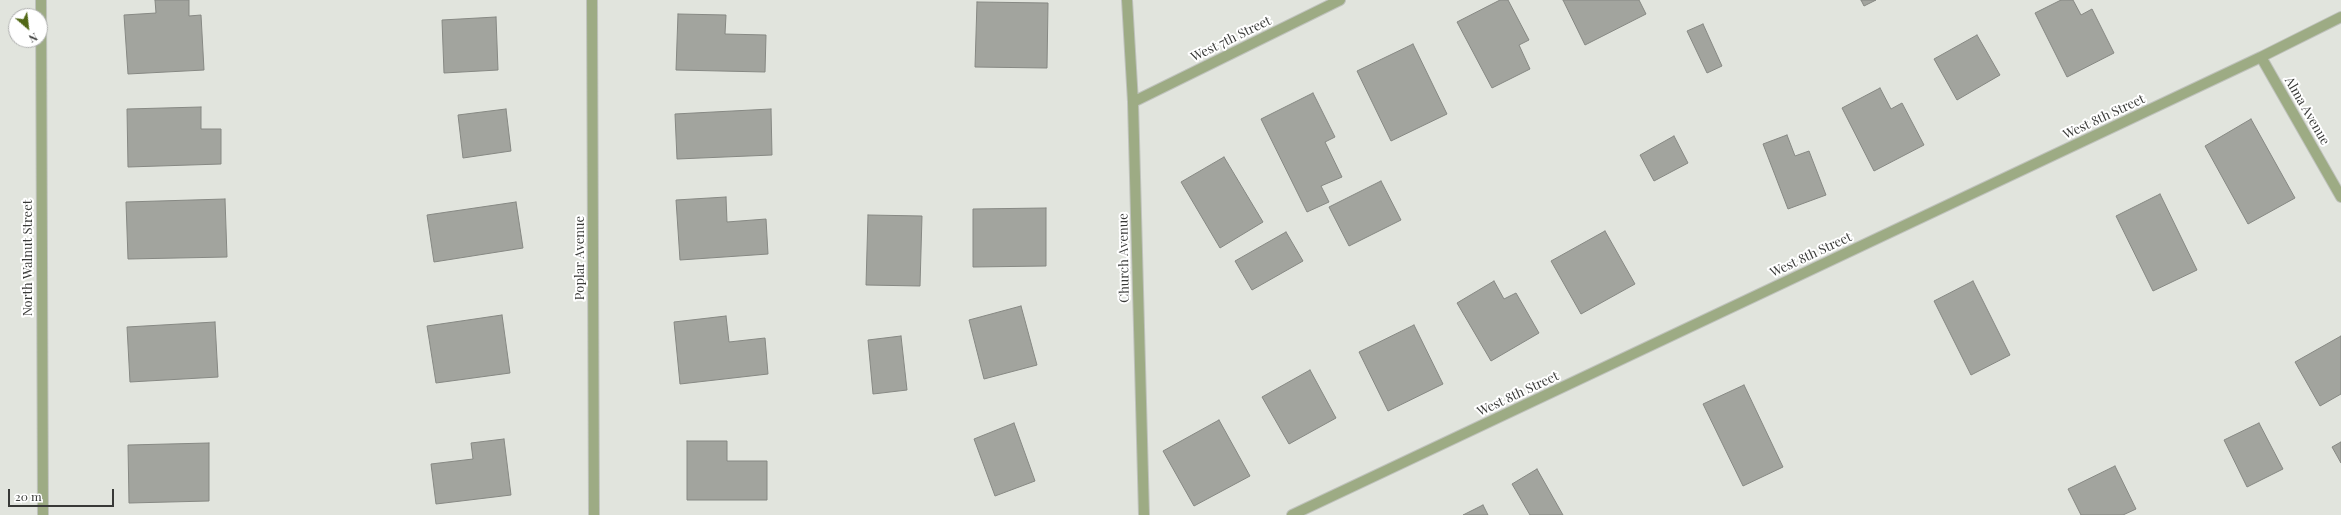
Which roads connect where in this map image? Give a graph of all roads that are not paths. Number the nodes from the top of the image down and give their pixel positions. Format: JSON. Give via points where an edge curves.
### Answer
{"nodes":[{"id":1,"x":41,"y":0,"type":"edge"},
{"id":2,"x":592,"y":0,"type":"edge"},
{"id":3,"x":1127,"y":0,"type":"edge"},
{"id":4,"x":1340,"y":0,"type":"edge"},
{"id":5,"x":2341,"y":17,"type":"edge"},
{"id":6,"x":2261,"y":57,"type":"junction"},
{"id":7,"x":1133,"y":102,"type":"junction"},
{"id":8,"x":2341,"y":198,"type":"edge"},
{"id":9,"x":43,"y":515,"type":"edge"},
{"id":10,"x":594,"y":515,"type":"edge"},
{"id":11,"x":1144,"y":515,"type":"edge"},
{"id":12,"x":1292,"y":515,"type":"edge"}],
"edges":[{"from":1,"to":9,"type":"street","name":"North Walnut Street"},
{"from":2,"to":10,"type":"street","name":"Poplar Avenue"},
{"from":3,"to":7,"type":"street","name":"Church Avenue"},
{"from":4,"to":7,"type":"street","name":"West 7th Street"},
{"from":5,"to":6,"type":"street","name":"West 8th Street"},
{"from":6,"to":8,"type":"street","name":"Alma Avenue"},
{"from":6,"to":12,"type":"street","name":"West 8th Street"},
{"from":7,"to":11,"type":"street","name":"Church Avenue"}]}
